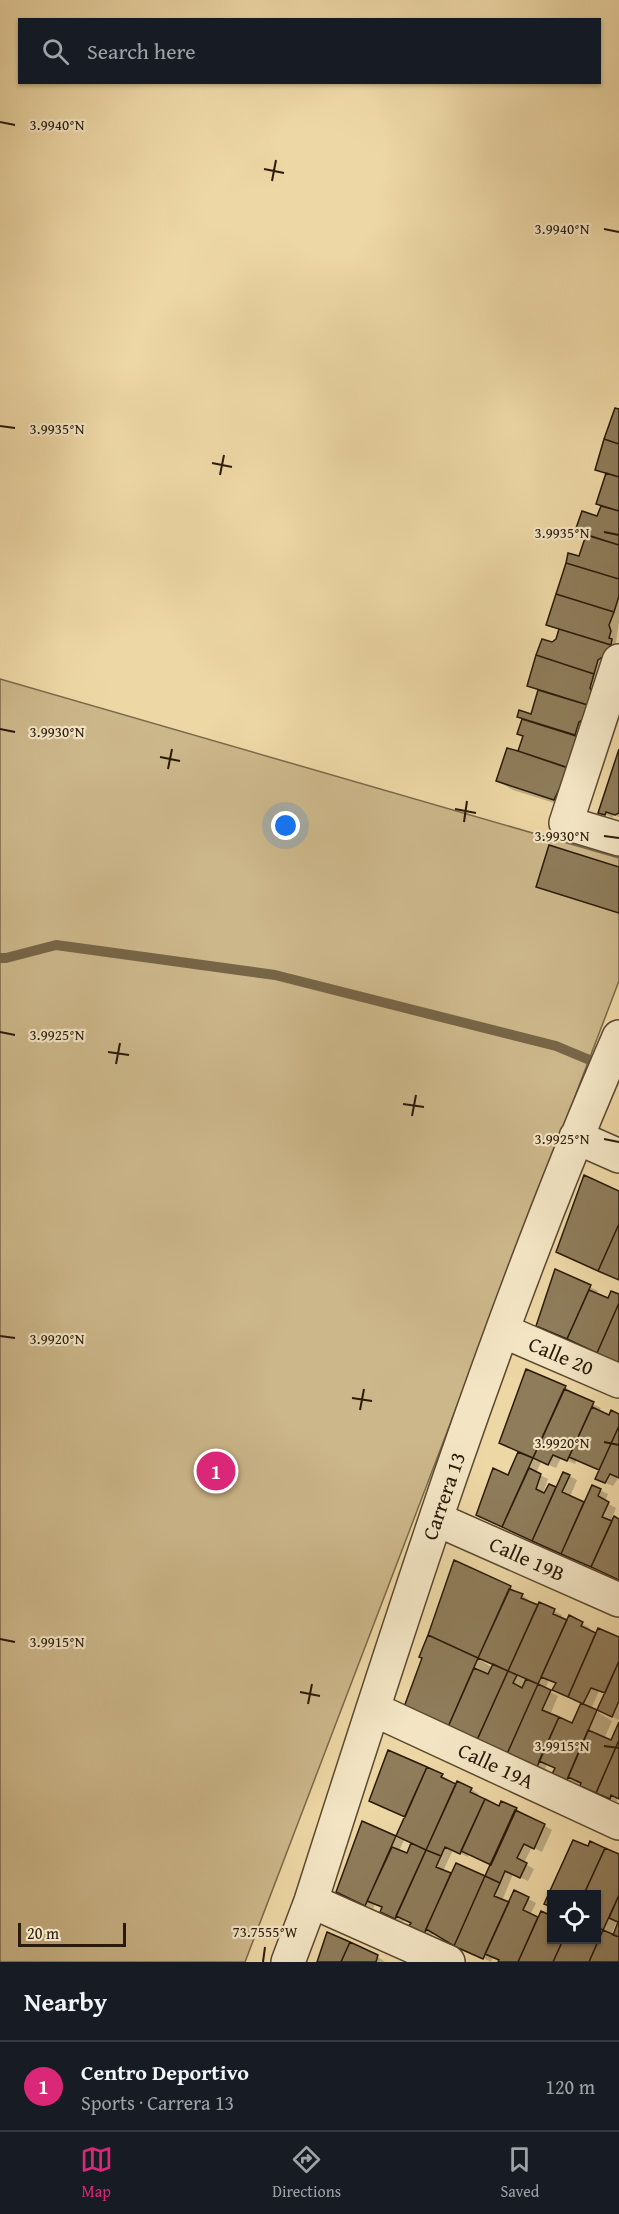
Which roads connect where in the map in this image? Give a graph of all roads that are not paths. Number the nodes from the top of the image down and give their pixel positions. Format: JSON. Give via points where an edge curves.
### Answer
{"nodes":[{"id":1,"x":619,"y":661,"type":"edge"},
{"id":2,"x":619,"y":839,"type":"edge"},
{"id":3,"x":619,"y":1037,"type":"edge"},
{"id":4,"x":579,"y":1131,"type":"junction"},
{"id":5,"x":619,"y":1156,"type":"edge"},
{"id":6,"x":502,"y":1331,"type":"junction"},
{"id":7,"x":619,"y":1381,"type":"edge"},
{"id":8,"x":436,"y":1519,"type":"junction"},
{"id":9,"x":619,"y":1600,"type":"edge"},
{"id":10,"x":373,"y":1708,"type":"junction"},
{"id":11,"x":619,"y":1823,"type":"edge"},
{"id":12,"x":311,"y":1901,"type":"junction"},
{"id":13,"x":288,"y":1962,"type":"edge"},
{"id":14,"x":448,"y":1962,"type":"edge"}],
"edges":[{"from":1,"to":2,"type":"street","via":[[567,823]]},
{"from":3,"to":4,"type":"street","name":"Carrera 13"},
{"from":4,"to":5,"type":"street"},
{"from":4,"to":6,"type":"street","name":"Carrera 13"},
{"from":6,"to":7,"type":"street","name":"Calle 20"},
{"from":6,"to":8,"type":"street","name":"Carrera 13"},
{"from":8,"to":9,"type":"street","name":"Calle 19B"},
{"from":8,"to":10,"type":"street","name":"Carrera 13"},
{"from":10,"to":11,"type":"street","name":"Calle 19A"},
{"from":10,"to":12,"type":"street","name":"Carrera 13"},
{"from":12,"to":13,"type":"street","name":"Carrera 13"},
{"from":12,"to":14,"type":"street"}]}
